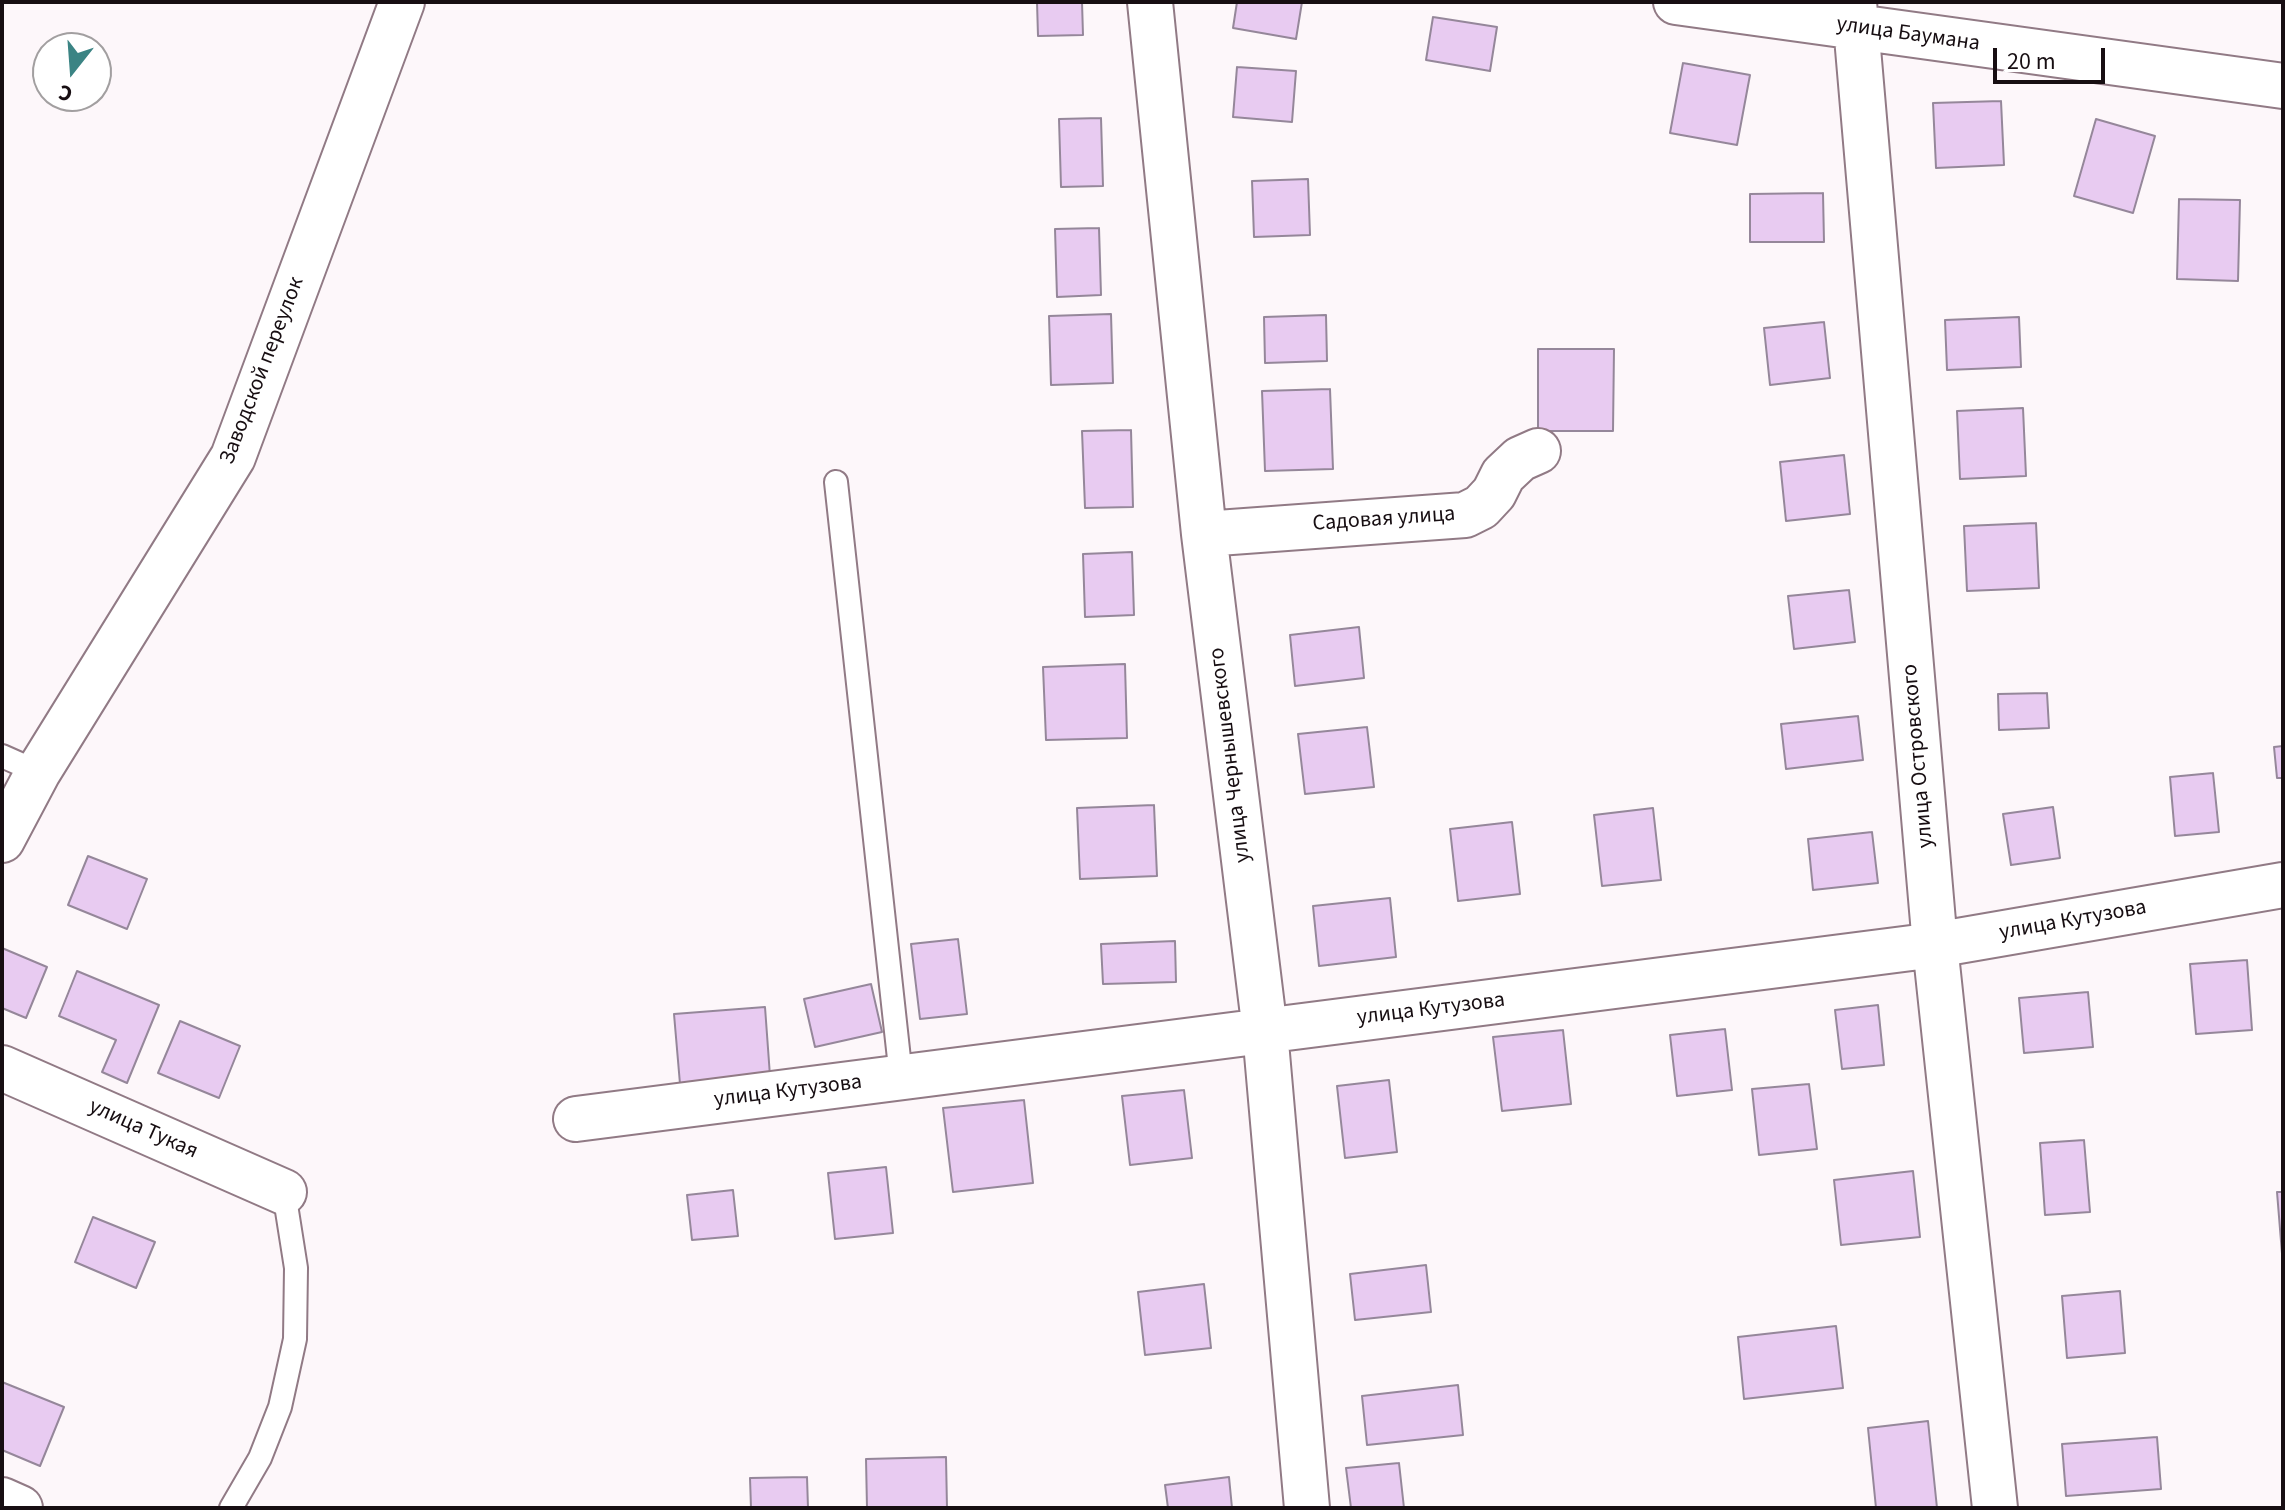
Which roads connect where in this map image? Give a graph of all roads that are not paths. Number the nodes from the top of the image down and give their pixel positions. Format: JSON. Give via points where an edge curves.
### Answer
{"nodes":[{"id":1,"x":402,"y":2,"type":"edge"},
{"id":2,"x":1150,"y":2,"type":"edge"},
{"id":3,"x":1676,"y":2,"type":"edge"},
{"id":4,"x":1855,"y":15,"type":"edge"},
{"id":5,"x":2283,"y":86,"type":"edge"},
{"id":6,"x":1538,"y":451,"type":"dead end"},
{"id":7,"x":836,"y":482,"type":"dead end"},
{"id":8,"x":1204,"y":534,"type":"junction"},
{"id":9,"x":20,"y":764,"type":"edge"},
{"id":10,"x":2,"y":840,"type":"edge"},
{"id":11,"x":2283,"y":885,"type":"edge"},
{"id":12,"x":1935,"y":945,"type":"junction"},
{"id":13,"x":1265,"y":1031,"type":"junction"},
{"id":14,"x":2,"y":1068,"type":"edge"},
{"id":15,"x":901,"y":1077,"type":"junction"},
{"id":16,"x":576,"y":1119,"type":"dead end"},
{"id":17,"x":284,"y":1192,"type":"joint"},
{"id":18,"x":2,"y":1500,"type":"edge"},
{"id":19,"x":20,"y":1508,"type":"edge"},
{"id":20,"x":231,"y":1508,"type":"edge"},
{"id":21,"x":1307,"y":1508,"type":"edge"},
{"id":22,"x":1995,"y":1508,"type":"edge"}],
"edges":[{"from":1,"to":9,"type":"street","name":"Заводской переулок","via":[[233,457]]},
{"from":2,"to":8,"type":"street","name":"улица Чернышевского"},
{"from":3,"to":4,"type":"street","name":"улица Баумана"},
{"from":4,"to":5,"type":"street","name":"улица Баумана"},
{"from":4,"to":12,"type":"street","name":"улица Островского"},
{"from":6,"to":8,"type":"street","name":"Садовая улица","via":[[1520,459],[1481,507],[1465,515]]},
{"from":7,"to":15,"type":"lane"},
{"from":8,"to":13,"type":"street","name":"улица Чернышевского"},
{"from":9,"to":10,"type":"street","name":"Заводской переулок"},
{"from":11,"to":12,"type":"street","name":"улица Кутузова"},
{"from":12,"to":13,"type":"street","name":"улица Кутузова"},
{"from":12,"to":22,"type":"street","name":"улица Островского"},
{"from":13,"to":15,"type":"street","name":"улица Кутузова"},
{"from":13,"to":21,"type":"street","name":"улица Чернышевского"},
{"from":14,"to":17,"type":"street","name":"улица Тукая"},
{"from":15,"to":16,"type":"street","name":"улица Кутузова"},
{"from":17,"to":20,"type":"lane","via":[[296,1268],[295,1339],[280,1407],[260,1458]]},
{"from":18,"to":19,"type":"street"}]}
